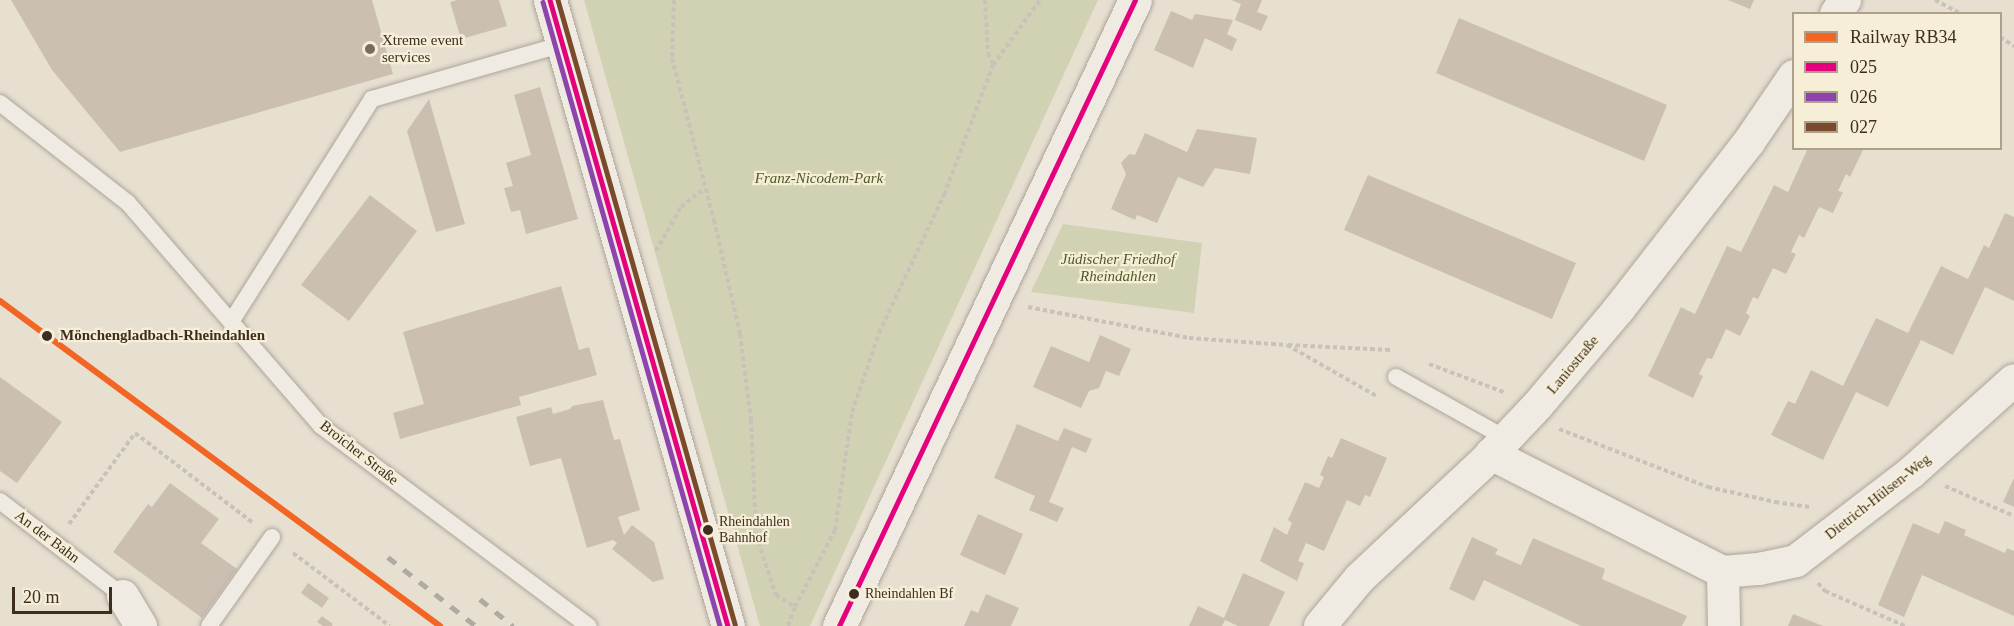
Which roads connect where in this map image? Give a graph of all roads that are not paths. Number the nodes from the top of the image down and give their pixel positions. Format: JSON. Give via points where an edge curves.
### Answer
{"nodes":[{"id":1,"x":550,"y":0,"type":"edge"},
{"id":2,"x":1135,"y":0,"type":"edge"},
{"id":3,"x":564,"y":44,"type":"junction"},
{"id":4,"x":1792,"y":79,"type":"edge"},
{"id":5,"x":0,"y":103,"type":"edge"},
{"id":6,"x":231,"y":322,"type":"junction"},
{"id":7,"x":1396,"y":377,"type":"dead end"},
{"id":8,"x":2014,"y":380,"type":"edge"},
{"id":9,"x":1499,"y":447,"type":"junction"},
{"id":10,"x":0,"y":501,"type":"edge"},
{"id":11,"x":272,"y":537,"type":"dead end"},
{"id":12,"x":1723,"y":572,"type":"junction"},
{"id":13,"x":132,"y":617,"type":"edge"},
{"id":14,"x":209,"y":626,"type":"edge"},
{"id":15,"x":588,"y":626,"type":"edge"},
{"id":16,"x":728,"y":626,"type":"edge"},
{"id":17,"x":839,"y":626,"type":"edge"},
{"id":18,"x":1320,"y":626,"type":"edge"},
{"id":19,"x":1724,"y":626,"type":"edge"}],
"edges":[{"from":1,"to":3,"type":"street"},
{"from":2,"to":17,"type":"street"},
{"from":3,"to":6,"type":"lane","via":[[372,99]]},
{"from":3,"to":16,"type":"street"},
{"from":4,"to":9,"type":"street","name":"Laniostraße","via":[[1749,142],[1619,309]]},
{"from":5,"to":6,"type":"lane","name":"Broicher Straße","via":[[128,203]]},
{"from":6,"to":15,"type":"lane","name":"Broicher Straße","via":[[321,426]]},
{"from":7,"to":9,"type":"lane"},
{"from":8,"to":12,"type":"street","name":"Dietrich-Hülsen-Weg","via":[[1912,472],[1796,561]]},
{"from":9,"to":12,"type":"street"},
{"from":9,"to":18,"type":"street","name":"Laniostraße","via":[[1360,578]]},
{"from":10,"to":13,"type":"lane","name":"An der Bahn","via":[[54,542]]},
{"from":11,"to":14,"type":"lane"},
{"from":12,"to":19,"type":"street"}]}
